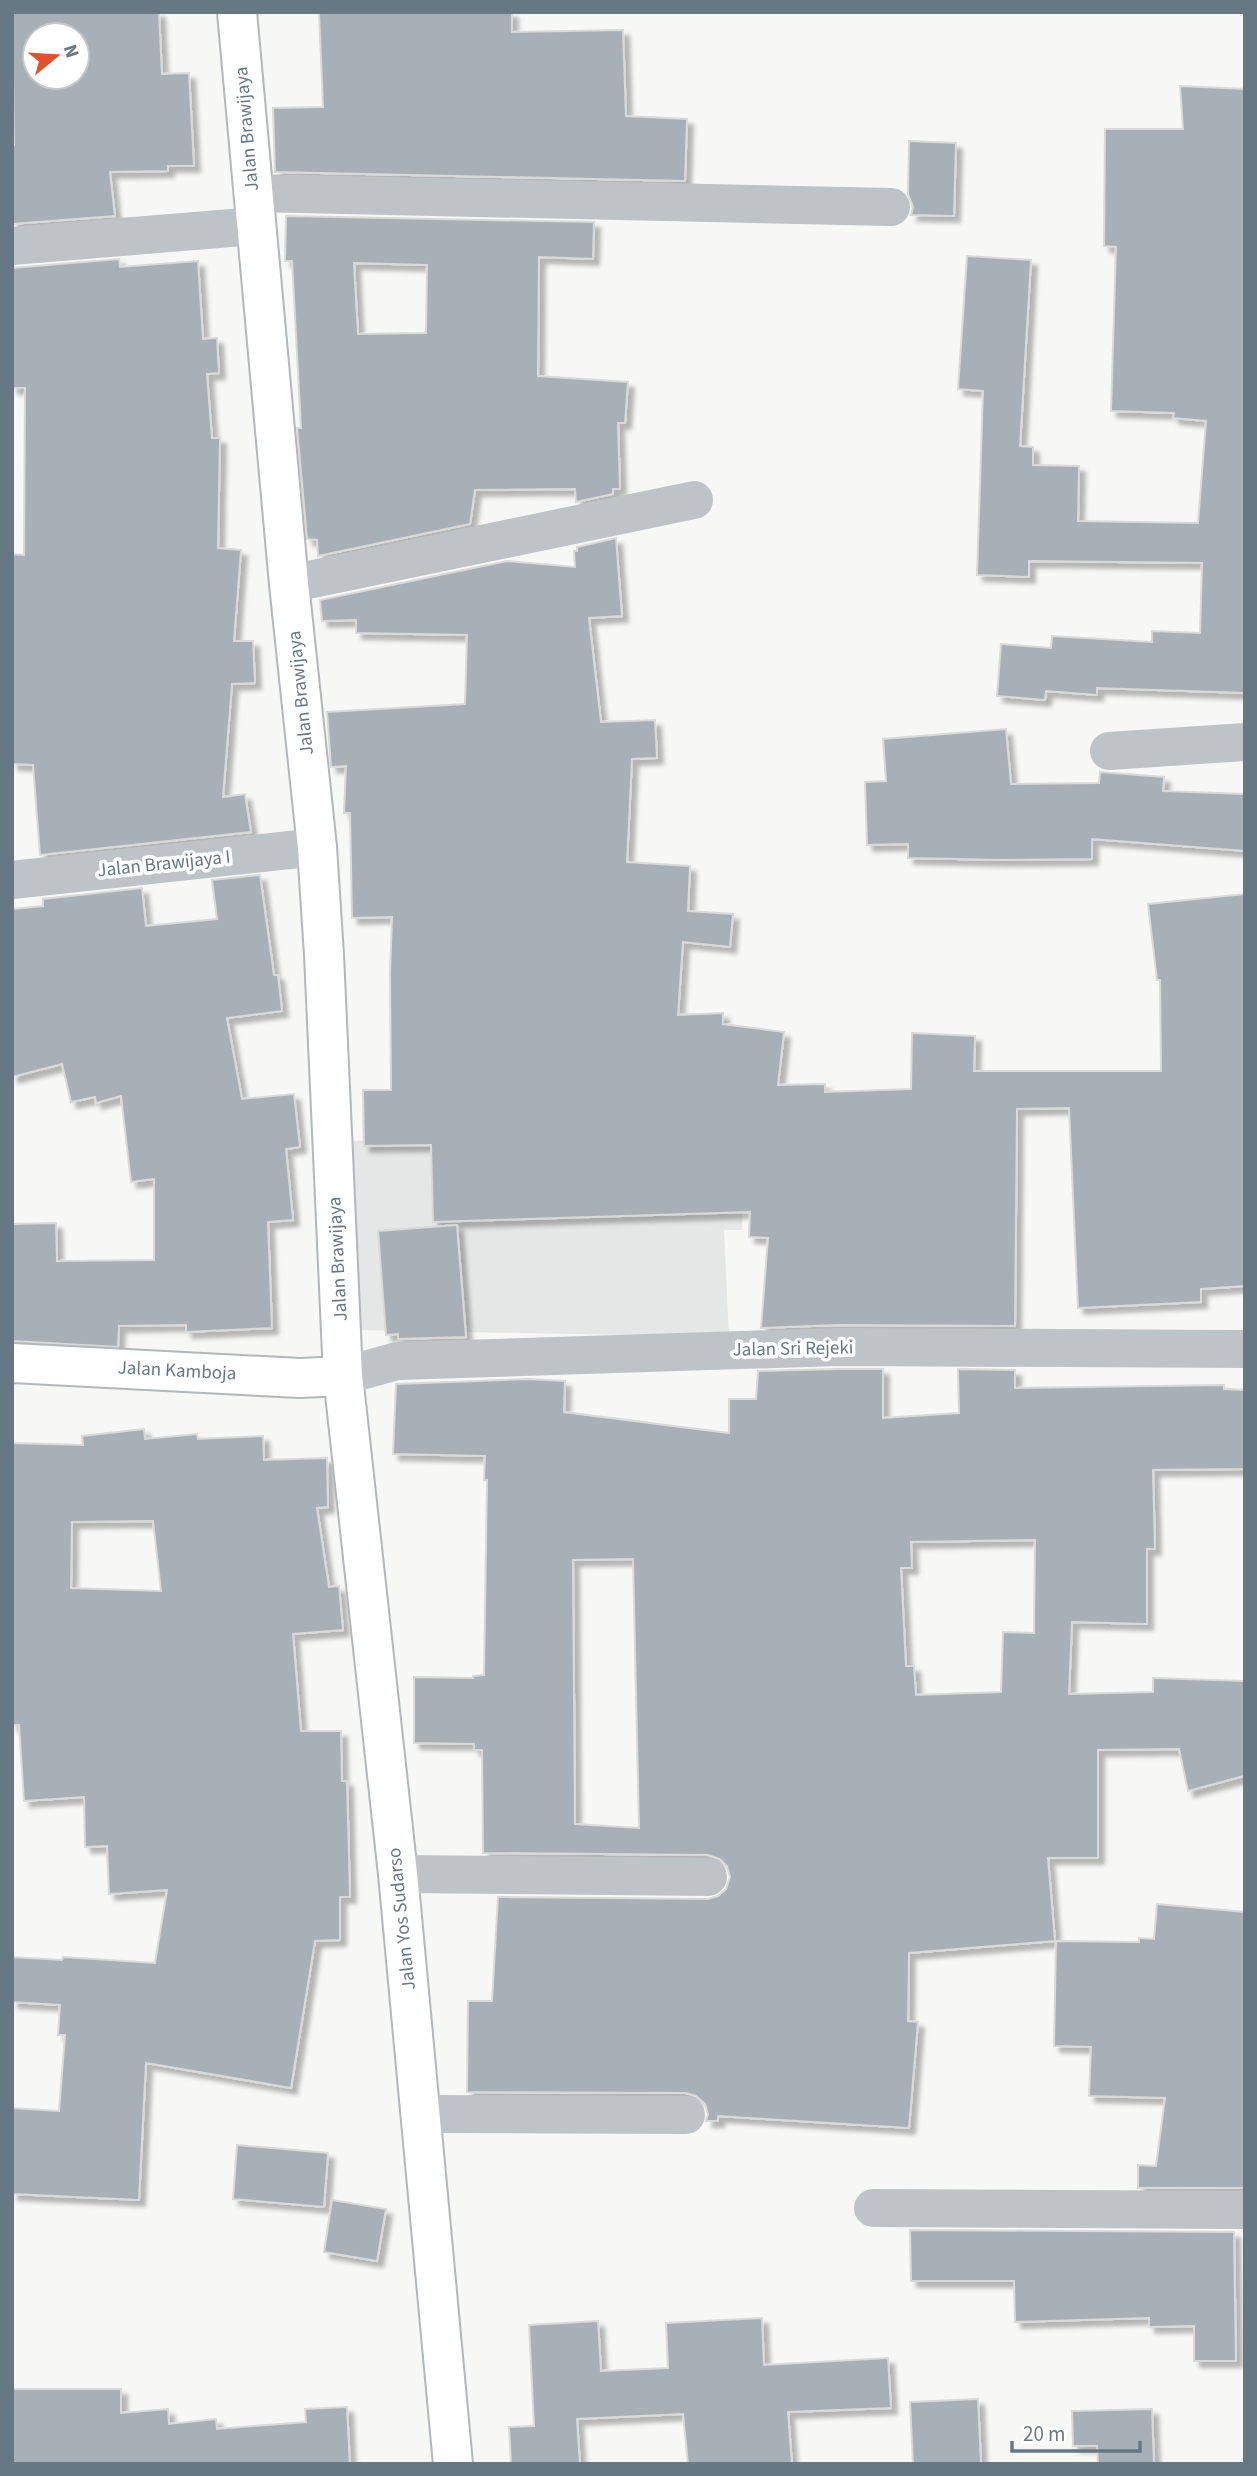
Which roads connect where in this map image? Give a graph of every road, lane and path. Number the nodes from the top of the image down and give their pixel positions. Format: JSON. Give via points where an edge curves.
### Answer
{"nodes":[{"id":1,"x":237,"y":12,"type":"edge"},
{"id":2,"x":891,"y":207,"type":"dead end"},
{"id":3,"x":255,"y":210,"type":"junction"},
{"id":4,"x":12,"y":246,"type":"edge"},
{"id":5,"x":694,"y":500,"type":"dead end"},
{"id":6,"x":289,"y":584,"type":"junction"},
{"id":7,"x":1245,"y":742,"type":"edge"},
{"id":8,"x":1109,"y":751,"type":"dead end"},
{"id":9,"x":317,"y":847,"type":"junction"},
{"id":10,"x":12,"y":880,"type":"edge"},
{"id":11,"x":1245,"y":1349,"type":"edge"},
{"id":12,"x":12,"y":1363,"type":"edge"},
{"id":13,"x":343,"y":1376,"type":"junction"},
{"id":14,"x":398,"y":1874,"type":"junction"},
{"id":15,"x":708,"y":1877,"type":"dead end"},
{"id":16,"x":420,"y":2114,"type":"junction"},
{"id":17,"x":686,"y":2115,"type":"dead end"},
{"id":18,"x":873,"y":2208,"type":"dead end"},
{"id":19,"x":1245,"y":2210,"type":"edge"},
{"id":20,"x":453,"y":2464,"type":"edge"}],
"edges":[{"from":1,"to":3,"type":"main road","name":"Jalan Brawijaya"},
{"from":2,"to":3,"type":"street"},
{"from":3,"to":4,"type":"street"},
{"from":3,"to":6,"type":"main road","name":"Jalan Brawijaya"},
{"from":5,"to":6,"type":"street"},
{"from":6,"to":9,"type":"main road","name":"Jalan Brawijaya"},
{"from":7,"to":8,"type":"street"},
{"from":9,"to":10,"type":"street","name":"Jalan Brawijaya I"},
{"from":9,"to":13,"type":"main road","name":"Jalan Brawijaya"},
{"from":11,"to":13,"type":"street","name":"Jalan Sri Rejeki","via":[[838,1347],[397,1361]]},
{"from":12,"to":13,"type":"main road","name":"Jalan Kamboja","via":[[300,1378]]},
{"from":13,"to":14,"type":"main road","name":"Jalan Yos Sudarso"},
{"from":14,"to":15,"type":"street"},
{"from":14,"to":16,"type":"main road","name":"Jalan Yos Sudarso"},
{"from":16,"to":17,"type":"street"},
{"from":16,"to":20,"type":"main road","name":"Jalan Yos Sudarso"},
{"from":18,"to":19,"type":"street"}]}
